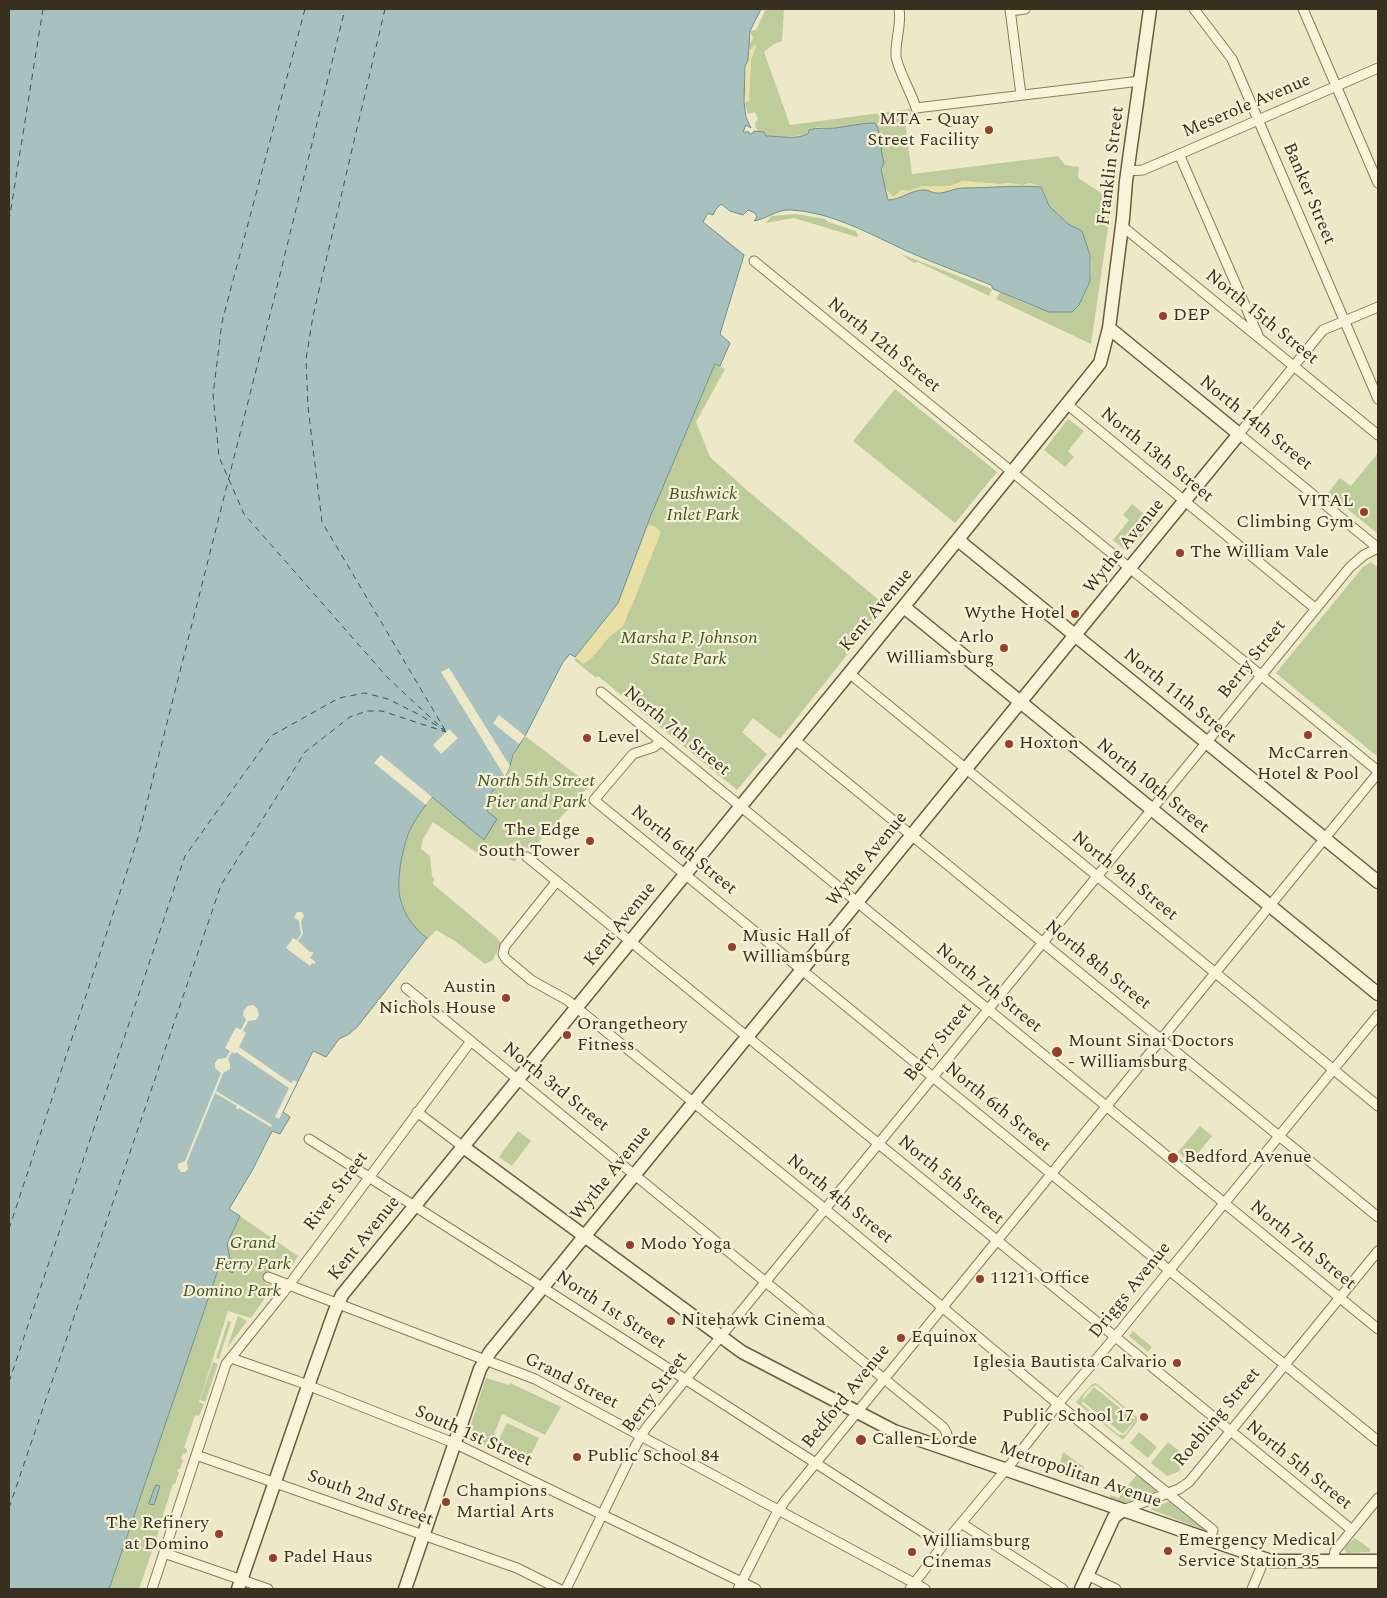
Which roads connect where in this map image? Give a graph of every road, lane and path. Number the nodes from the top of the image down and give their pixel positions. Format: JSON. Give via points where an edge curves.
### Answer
{"nodes":[{"id":1,"x":899,"y":9,"type":"edge"},
{"id":2,"x":1025,"y":9,"type":"edge"},
{"id":3,"x":1150,"y":9,"type":"edge"},
{"id":4,"x":1194,"y":9,"type":"edge"},
{"id":5,"x":1302,"y":9,"type":"edge"},
{"id":6,"x":1010,"y":10,"type":"edge"},
{"id":7,"x":1378,"y":68,"type":"edge"},
{"id":8,"x":1140,"y":82,"type":"junction"},
{"id":9,"x":1336,"y":86,"type":"junction"},
{"id":10,"x":1021,"y":96,"type":"junction"},
{"id":11,"x":1258,"y":120,"type":"junction"},
{"id":12,"x":1179,"y":154,"type":"junction"},
{"id":13,"x":1128,"y":170,"type":"junction"},
{"id":14,"x":1378,"y":182,"type":"edge"},
{"id":15,"x":1122,"y":226,"type":"junction"},
{"id":16,"x":754,"y":260,"type":"dead end"},
{"id":17,"x":1378,"y":307,"type":"edge"},
{"id":18,"x":1345,"y":320,"type":"junction"},
{"id":19,"x":1109,"y":328,"type":"junction"},
{"id":20,"x":1259,"y":337,"type":"junction"},
{"id":21,"x":1294,"y":366,"type":"junction"},
{"id":22,"x":1378,"y":400,"type":"edge"},
{"id":23,"x":1068,"y":405,"type":"junction"},
{"id":24,"x":1239,"y":434,"type":"junction"},
{"id":25,"x":1378,"y":435,"type":"edge"},
{"id":26,"x":1012,"y":472,"type":"junction"},
{"id":27,"x":1185,"y":501,"type":"junction"},
{"id":28,"x":958,"y":540,"type":"junction"},
{"id":29,"x":1378,"y":548,"type":"edge"},
{"id":30,"x":1130,"y":568,"type":"junction"},
{"id":31,"x":904,"y":606,"type":"junction"},
{"id":32,"x":1316,"y":609,"type":"junction"},
{"id":33,"x":1075,"y":635,"type":"junction"},
{"id":34,"x":849,"y":673,"type":"junction"},
{"id":35,"x":1261,"y":675,"type":"junction"},
{"id":36,"x":602,"y":692,"type":"dead end"},
{"id":37,"x":1021,"y":702,"type":"junction"},
{"id":38,"x":795,"y":740,"type":"junction"},
{"id":39,"x":661,"y":741,"type":"junction"},
{"id":40,"x":1207,"y":742,"type":"junction"},
{"id":41,"x":966,"y":768,"type":"junction"},
{"id":42,"x":1378,"y":772,"type":"edge"},
{"id":43,"x":740,"y":806,"type":"junction"},
{"id":44,"x":1152,"y":809,"type":"junction"},
{"id":45,"x":911,"y":835,"type":"junction"},
{"id":46,"x":1325,"y":838,"type":"junction"},
{"id":47,"x":527,"y":858,"type":"dead end"},
{"id":48,"x":686,"y":874,"type":"junction"},
{"id":49,"x":1097,"y":876,"type":"junction"},
{"id":50,"x":557,"y":881,"type":"junction"},
{"id":51,"x":1378,"y":882,"type":"edge"},
{"id":52,"x":856,"y":902,"type":"junction"},
{"id":53,"x":1270,"y":906,"type":"junction"},
{"id":54,"x":630,"y":941,"type":"junction"},
{"id":55,"x":1042,"y":942,"type":"junction"},
{"id":56,"x":802,"y":969,"type":"junction"},
{"id":57,"x":1215,"y":972,"type":"junction"},
{"id":58,"x":406,"y":988,"type":"dead end"},
{"id":59,"x":1378,"y":994,"type":"edge"},
{"id":60,"x":576,"y":1008,"type":"junction"},
{"id":61,"x":988,"y":1009,"type":"junction"},
{"id":62,"x":1378,"y":1015,"type":"edge"},
{"id":63,"x":747,"y":1036,"type":"junction"},
{"id":64,"x":1160,"y":1039,"type":"junction"},
{"id":65,"x":471,"y":1041,"type":"junction"},
{"id":66,"x":1334,"y":1070,"type":"junction"},
{"id":67,"x":933,"y":1077,"type":"junction"},
{"id":68,"x":518,"y":1079,"type":"junction"},
{"id":69,"x":693,"y":1102,"type":"junction"},
{"id":70,"x":1106,"y":1106,"type":"junction"},
{"id":71,"x":1378,"y":1106,"type":"edge"},
{"id":72,"x":418,"y":1112,"type":"junction"},
{"id":73,"x":1279,"y":1136,"type":"junction"},
{"id":74,"x":309,"y":1140,"type":"dead end"},
{"id":75,"x":878,"y":1144,"type":"junction"},
{"id":76,"x":462,"y":1146,"type":"junction"},
{"id":77,"x":634,"y":1174,"type":"junction"},
{"id":78,"x":1051,"y":1174,"type":"junction"},
{"id":79,"x":369,"y":1177,"type":"junction"},
{"id":80,"x":1224,"y":1204,"type":"junction"},
{"id":81,"x":414,"y":1206,"type":"junction"},
{"id":82,"x":825,"y":1209,"type":"junction"},
{"id":83,"x":1378,"y":1218,"type":"edge"},
{"id":84,"x":584,"y":1236,"type":"junction"},
{"id":85,"x":996,"y":1240,"type":"junction"},
{"id":86,"x":1378,"y":1251,"type":"edge"},
{"id":87,"x":1170,"y":1270,"type":"junction"},
{"id":88,"x":268,"y":1277,"type":"dead end"},
{"id":89,"x":765,"y":1282,"type":"junction"},
{"id":90,"x":288,"y":1284,"type":"junction"},
{"id":91,"x":542,"y":1287,"type":"junction"},
{"id":92,"x":1340,"y":1298,"type":"junction"},
{"id":93,"x":338,"y":1304,"type":"junction"},
{"id":94,"x":942,"y":1307,"type":"junction"},
{"id":95,"x":1378,"y":1329,"type":"edge"},
{"id":96,"x":720,"y":1337,"type":"junction"},
{"id":97,"x":1115,"y":1337,"type":"junction"},
{"id":98,"x":231,"y":1358,"type":"junction"},
{"id":99,"x":485,"y":1360,"type":"junction"},
{"id":100,"x":1285,"y":1364,"type":"junction"},
{"id":101,"x":686,"y":1379,"type":"junction"},
{"id":102,"x":884,"y":1379,"type":"junction"},
{"id":103,"x":308,"y":1386,"type":"junction"},
{"id":104,"x":1058,"y":1404,"type":"junction"},
{"id":105,"x":856,"y":1412,"type":"junction"},
{"id":106,"x":1231,"y":1432,"type":"junction"},
{"id":107,"x":641,"y":1436,"type":"junction"},
{"id":108,"x":1378,"y":1441,"type":"edge"},
{"id":109,"x":454,"y":1443,"type":"junction"},
{"id":110,"x":945,"y":1448,"type":"junction"},
{"id":111,"x":196,"y":1455,"type":"junction"},
{"id":112,"x":815,"y":1462,"type":"junction"},
{"id":113,"x":1007,"y":1470,"type":"junction"},
{"id":114,"x":275,"y":1482,"type":"junction"},
{"id":115,"x":1168,"y":1492,"type":"junction"},
{"id":116,"x":1378,"y":1498,"type":"edge"},
{"id":117,"x":779,"y":1510,"type":"junction"},
{"id":118,"x":1123,"y":1510,"type":"junction"},
{"id":119,"x":602,"y":1515,"type":"junction"},
{"id":120,"x":962,"y":1522,"type":"junction"},
{"id":121,"x":1352,"y":1530,"type":"junction"},
{"id":122,"x":423,"y":1535,"type":"junction"},
{"id":123,"x":1210,"y":1539,"type":"junction"},
{"id":124,"x":943,"y":1545,"type":"junction"},
{"id":125,"x":164,"y":1553,"type":"junction"},
{"id":126,"x":1265,"y":1558,"type":"junction"},
{"id":127,"x":1378,"y":1561,"type":"edge"},
{"id":128,"x":1334,"y":1562,"type":"junction"},
{"id":129,"x":1087,"y":1575,"type":"junction"},
{"id":130,"x":239,"y":1585,"type":"edge"},
{"id":131,"x":740,"y":1586,"type":"edge"},
{"id":132,"x":912,"y":1586,"type":"edge"},
{"id":133,"x":152,"y":1589,"type":"edge"},
{"id":134,"x":268,"y":1589,"type":"edge"},
{"id":135,"x":405,"y":1589,"type":"edge"},
{"id":136,"x":559,"y":1589,"type":"edge"},
{"id":137,"x":566,"y":1589,"type":"edge"},
{"id":138,"x":756,"y":1589,"type":"edge"},
{"id":139,"x":925,"y":1589,"type":"edge"},
{"id":140,"x":1063,"y":1589,"type":"edge"},
{"id":141,"x":1081,"y":1589,"type":"edge"},
{"id":142,"x":1116,"y":1589,"type":"edge"},
{"id":143,"x":1252,"y":1589,"type":"edge"}],
"edges":[{"from":1,"to":10,"type":"street","via":[[896,59],[916,108]]},
{"from":2,"to":6,"type":"street"},
{"from":3,"to":8,"type":"main road","name":"Franklin Street"},
{"from":4,"to":11,"type":"street","name":"Banker Street","via":[[1230,57]]},
{"from":5,"to":9,"type":"street"},
{"from":6,"to":10,"type":"street"},
{"from":7,"to":9,"type":"street","name":"Meserole Avenue"},
{"from":8,"to":10,"type":"street"},
{"from":8,"to":13,"type":"main road","name":"Franklin Street"},
{"from":9,"to":11,"type":"street","name":"Meserole Avenue"},
{"from":9,"to":14,"type":"street"},
{"from":11,"to":12,"type":"street","name":"Meserole Avenue"},
{"from":11,"to":18,"type":"street","name":"Banker Street"},
{"from":12,"to":13,"type":"street","name":"Meserole Avenue","via":[[1136,172]]},
{"from":12,"to":20,"type":"street"},
{"from":13,"to":15,"type":"main road","name":"Franklin Street"},
{"from":15,"to":19,"type":"main road","name":"Franklin Street"},
{"from":15,"to":20,"type":"street","name":"North 15th Street"},
{"from":16,"to":26,"type":"street","name":"North 12th Street"},
{"from":17,"to":18,"type":"street","name":"Wythe Avenue"},
{"from":18,"to":21,"type":"street","name":"Wythe Avenue","via":[[1322,330]]},
{"from":18,"to":22,"type":"street","name":"Banker Street"},
{"from":19,"to":23,"type":"main road","name":"Kent Avenue","via":[[1100,364]]},
{"from":19,"to":24,"type":"main road","name":"North 14th Street"},
{"from":20,"to":21,"type":"street","name":"North 15th Street"},
{"from":21,"to":24,"type":"street","name":"Wythe Avenue"},
{"from":21,"to":25,"type":"street","name":"North 15th Street"},
{"from":23,"to":26,"type":"main road","name":"Kent Avenue"},
{"from":23,"to":27,"type":"street","name":"North 13th Street"},
{"from":24,"to":27,"type":"main road","name":"Wythe Avenue"},
{"from":24,"to":29,"type":"street","name":"North 14th Street"},
{"from":26,"to":28,"type":"main road","name":"Kent Avenue"},
{"from":26,"to":30,"type":"street"},
{"from":27,"to":30,"type":"main road","name":"Wythe Avenue"},
{"from":27,"to":32,"type":"street","name":"North 13th Street"},
{"from":28,"to":31,"type":"main road","name":"Kent Avenue"},
{"from":28,"to":33,"type":"main road","name":"North 11th Street"},
{"from":29,"to":32,"type":"street","name":"Berry Street","via":[[1357,560]]},
{"from":30,"to":33,"type":"main road","name":"Wythe Avenue"},
{"from":30,"to":35,"type":"street"},
{"from":31,"to":34,"type":"main road","name":"Kent Avenue"},
{"from":31,"to":37,"type":"main road","name":"North 10th Street"},
{"from":32,"to":35,"type":"street","name":"Berry Street"},
{"from":33,"to":37,"type":"main road","name":"Wythe Avenue"},
{"from":33,"to":40,"type":"main road","name":"North 11th Street"},
{"from":34,"to":38,"type":"main road","name":"Kent Avenue"},
{"from":34,"to":41,"type":"street","name":"North 9th Street"},
{"from":35,"to":40,"type":"street","name":"Berry Street"},
{"from":35,"to":42,"type":"street"},
{"from":36,"to":39,"type":"street","name":"North 7th Street"},
{"from":37,"to":41,"type":"main road","name":"Wythe Avenue"},
{"from":37,"to":44,"type":"main road","name":"North 10th Street"},
{"from":38,"to":43,"type":"main road","name":"Kent Avenue"},
{"from":38,"to":45,"type":"street","name":"North 8th Street"},
{"from":39,"to":43,"type":"street","name":"North 7th Street"},
{"from":39,"to":48,"type":"street","name":"North 6th Street","via":[[633,754],[594,800]]},
{"from":40,"to":44,"type":"street","name":"Berry Street"},
{"from":40,"to":46,"type":"main road","name":"North 11th Street"},
{"from":41,"to":45,"type":"main road","name":"Wythe Avenue"},
{"from":41,"to":49,"type":"street","name":"North 9th Street"},
{"from":42,"to":46,"type":"street","name":"Bedford Avenue"},
{"from":43,"to":48,"type":"main road","name":"Kent Avenue"},
{"from":43,"to":52,"type":"street","name":"North 7th Street"},
{"from":44,"to":49,"type":"street","name":"Berry Street"},
{"from":44,"to":53,"type":"main road","name":"North 10th Street"},
{"from":45,"to":52,"type":"main road","name":"Wythe Avenue"},
{"from":45,"to":55,"type":"street","name":"North 8th Street"},
{"from":46,"to":51,"type":"main road","name":"North 11th Street"},
{"from":46,"to":53,"type":"street","name":"Bedford Avenue"},
{"from":47,"to":50,"type":"street","name":"North 5th Street"},
{"from":48,"to":54,"type":"main road","name":"Kent Avenue"},
{"from":48,"to":56,"type":"street","name":"North 6th Street"},
{"from":49,"to":55,"type":"street","name":"Berry Street"},
{"from":49,"to":57,"type":"street","name":"North 9th Street"},
{"from":50,"to":54,"type":"street","name":"North 5th Street"},
{"from":50,"to":60,"type":"street","name":"North 4th Street","via":[[508,941],[503,954],[531,980]]},
{"from":52,"to":56,"type":"main road","name":"Wythe Avenue"},
{"from":52,"to":61,"type":"street","name":"North 7th Street"},
{"from":53,"to":57,"type":"street","name":"Bedford Avenue"},
{"from":53,"to":59,"type":"main road","name":"North 10th Street"},
{"from":54,"to":60,"type":"main road","name":"Kent Avenue"},
{"from":54,"to":63,"type":"street","name":"North 5th Street"},
{"from":55,"to":61,"type":"street","name":"Berry Street"},
{"from":55,"to":64,"type":"street","name":"North 8th Street"},
{"from":56,"to":63,"type":"main road","name":"Wythe Avenue"},
{"from":56,"to":67,"type":"street","name":"North 6th Street"},
{"from":57,"to":64,"type":"street","name":"Bedford Avenue"},
{"from":57,"to":66,"type":"street","name":"North 9th Street"},
{"from":58,"to":65,"type":"street","name":"North 3rd Street"},
{"from":60,"to":68,"type":"main road","name":"Kent Avenue"},
{"from":60,"to":69,"type":"street","name":"North 4th Street"},
{"from":61,"to":67,"type":"street","name":"Berry Street"},
{"from":61,"to":70,"type":"street","name":"North 7th Street"},
{"from":62,"to":66,"type":"street","name":"Driggs Avenue"},
{"from":63,"to":69,"type":"main road","name":"Wythe Avenue"},
{"from":63,"to":75,"type":"street","name":"North 5th Street"},
{"from":64,"to":70,"type":"street","name":"Bedford Avenue"},
{"from":64,"to":73,"type":"street","name":"North 8th Street"},
{"from":65,"to":68,"type":"street","name":"North 3rd Street"},
{"from":65,"to":72,"type":"street","name":"River Street"},
{"from":66,"to":71,"type":"street","name":"North 9th Street"},
{"from":66,"to":73,"type":"street","name":"Driggs Avenue"},
{"from":67,"to":75,"type":"street","name":"Berry Street"},
{"from":67,"to":78,"type":"street","name":"North 6th Street"},
{"from":68,"to":76,"type":"main road","name":"Kent Avenue"},
{"from":68,"to":77,"type":"street","name":"North 3rd Street"},
{"from":69,"to":77,"type":"main road","name":"Wythe Avenue"},
{"from":69,"to":82,"type":"street","name":"North 4th Street"},
{"from":70,"to":78,"type":"street","name":"Bedford Avenue"},
{"from":70,"to":80,"type":"street","name":"North 7th Street"},
{"from":72,"to":76,"type":"street","name":"Metropolitan Avenue"},
{"from":72,"to":79,"type":"street","name":"River Street"},
{"from":73,"to":80,"type":"street","name":"Driggs Avenue"},
{"from":73,"to":83,"type":"street","name":"North 8th Street"},
{"from":74,"to":79,"type":"street","name":"North 1st Street"},
{"from":75,"to":82,"type":"street","name":"Berry Street"},
{"from":75,"to":85,"type":"street","name":"North 5th Street"},
{"from":76,"to":81,"type":"main road","name":"Kent Avenue"},
{"from":76,"to":84,"type":"main road","name":"Metropolitan Avenue"},
{"from":77,"to":84,"type":"main road","name":"Wythe Avenue"},
{"from":77,"to":89,"type":"street","name":"North 3rd Street"},
{"from":78,"to":85,"type":"street","name":"Bedford Avenue"},
{"from":78,"to":87,"type":"street","name":"North 6th Street"},
{"from":79,"to":81,"type":"street","name":"North 1st Street"},
{"from":79,"to":90,"type":"street","name":"River Street"},
{"from":80,"to":87,"type":"street","name":"Driggs Avenue"},
{"from":80,"to":92,"type":"street","name":"North 7th Street"},
{"from":81,"to":91,"type":"street","name":"North 1st Street"},
{"from":81,"to":93,"type":"main road","name":"Kent Avenue"},
{"from":82,"to":89,"type":"street","name":"Berry Street"},
{"from":82,"to":94,"type":"street","name":"North 4th Street"},
{"from":84,"to":91,"type":"main road","name":"Wythe Avenue"},
{"from":84,"to":96,"type":"main road","name":"Metropolitan Avenue"},
{"from":85,"to":94,"type":"street","name":"Bedford Avenue"},
{"from":85,"to":97,"type":"street","name":"North 5th Street"},
{"from":86,"to":92,"type":"street","name":"Roebling Street"},
{"from":87,"to":97,"type":"street","name":"Driggs Avenue"},
{"from":87,"to":100,"type":"street","name":"North 6th Street"},
{"from":88,"to":90,"type":"street","name":"Grand Street"},
{"from":89,"to":96,"type":"street","name":"Berry Street"},
{"from":89,"to":102,"type":"street","name":"North 3rd Street"},
{"from":90,"to":93,"type":"street","name":"Grand Street"},
{"from":90,"to":98,"type":"street","name":"River Street"},
{"from":91,"to":99,"type":"main road","name":"Wythe Avenue"},
{"from":91,"to":101,"type":"street","name":"North 1st Street"},
{"from":92,"to":95,"type":"street","name":"North 7th Street"},
{"from":92,"to":100,"type":"street","name":"Roebling Street"},
{"from":93,"to":99,"type":"street","name":"Grand Street"},
{"from":93,"to":103,"type":"main road","name":"Kent Avenue"},
{"from":94,"to":102,"type":"street","name":"Bedford Avenue"},
{"from":94,"to":104,"type":"street","name":"North 4th Street"},
{"from":96,"to":101,"type":"street","name":"Berry Street"},
{"from":96,"to":105,"type":"main road","name":"Metropolitan Avenue","via":[[742,1352]]},
{"from":97,"to":104,"type":"street","name":"Driggs Avenue"},
{"from":97,"to":106,"type":"street","name":"North 5th Street"},
{"from":98,"to":103,"type":"street","name":"South 1st Street"},
{"from":98,"to":111,"type":"street","name":"River Street","via":[[226,1364]]},
{"from":99,"to":107,"type":"street","name":"Grand Street","via":[[535,1379]]},
{"from":99,"to":109,"type":"main road","name":"Wythe Avenue"},
{"from":100,"to":106,"type":"street","name":"Roebling Street"},
{"from":100,"to":108,"type":"street","name":"North 6th Street"},
{"from":101,"to":107,"type":"street","name":"Berry Street"},
{"from":101,"to":112,"type":"street","name":"North 1st Street"},
{"from":102,"to":105,"type":"street","name":"Bedford Avenue"},
{"from":102,"to":110,"type":"street","name":"North 3rd Street","via":[[943,1427],[948,1433]]},
{"from":103,"to":109,"type":"street","name":"South 1st Street"},
{"from":103,"to":114,"type":"main road","name":"Kent Avenue"},
{"from":104,"to":113,"type":"street","name":"Driggs Avenue"},
{"from":104,"to":115,"type":"street","name":"North 4th Street"},
{"from":105,"to":110,"type":"main road","name":"Metropolitan Avenue","via":[[894,1431]]},
{"from":105,"to":112,"type":"street","name":"Bedford Avenue"},
{"from":106,"to":115,"type":"street","name":"Roebling Street","via":[[1189,1482]]},
{"from":106,"to":121,"type":"street","name":"North 5th Street"},
{"from":107,"to":117,"type":"street","name":"Grand Street"},
{"from":107,"to":119,"type":"street","name":"Berry Street"},
{"from":109,"to":119,"type":"street","name":"South 1st Street"},
{"from":109,"to":122,"type":"main road","name":"Wythe Avenue"},
{"from":110,"to":113,"type":"main road","name":"Metropolitan Avenue"},
{"from":111,"to":114,"type":"street","name":"South 2nd Street"},
{"from":111,"to":125,"type":"street","name":"River Street"},
{"from":112,"to":117,"type":"street","name":"Bedford Avenue"},
{"from":112,"to":124,"type":"street","name":"North 1st Street"},
{"from":113,"to":118,"type":"main road","name":"Metropolitan Avenue"},
{"from":113,"to":120,"type":"street","name":"Driggs Avenue"},
{"from":114,"to":122,"type":"street","name":"South 2nd Street"},
{"from":114,"to":130,"type":"main road","name":"Kent Avenue"},
{"from":115,"to":118,"type":"street","name":"Roebling Street"},
{"from":115,"to":123,"type":"street","name":"North 4th Street","via":[[1213,1530]]},
{"from":116,"to":121,"type":"street"},
{"from":117,"to":131,"type":"street","name":"Bedford Avenue"},
{"from":117,"to":132,"type":"street","name":"Grand Street"},
{"from":118,"to":123,"type":"main road","name":"Metropolitan Avenue"},
{"from":118,"to":129,"type":"main road","via":[[1114,1517]]},
{"from":119,"to":131,"type":"street","name":"South 1st Street"},
{"from":119,"to":137,"type":"street","name":"Berry Street"},
{"from":120,"to":124,"type":"street","name":"Driggs Avenue"},
{"from":120,"to":140,"type":"street"},
{"from":121,"to":128,"type":"street","via":[[1335,1552]]},
{"from":122,"to":135,"type":"main road","name":"Wythe Avenue"},
{"from":122,"to":136,"type":"street","name":"South 2nd Street","via":[[517,1568]]},
{"from":123,"to":126,"type":"main road","name":"Metropolitan Avenue"},
{"from":124,"to":132,"type":"street","name":"Driggs Avenue"},
{"from":125,"to":130,"type":"street"},
{"from":125,"to":133,"type":"street","name":"River Street"},
{"from":126,"to":128,"type":"main road","name":"Metropolitan Avenue"},
{"from":126,"to":143,"type":"street"},
{"from":127,"to":128,"type":"main road","name":"Metropolitan Avenue"},
{"from":129,"to":141,"type":"main road"},
{"from":129,"to":142,"type":"street"},
{"from":130,"to":134,"type":"street"},
{"from":131,"to":138,"type":"street","name":"South 1st Street"},
{"from":132,"to":139,"type":"street","name":"Grand Street"}]}
